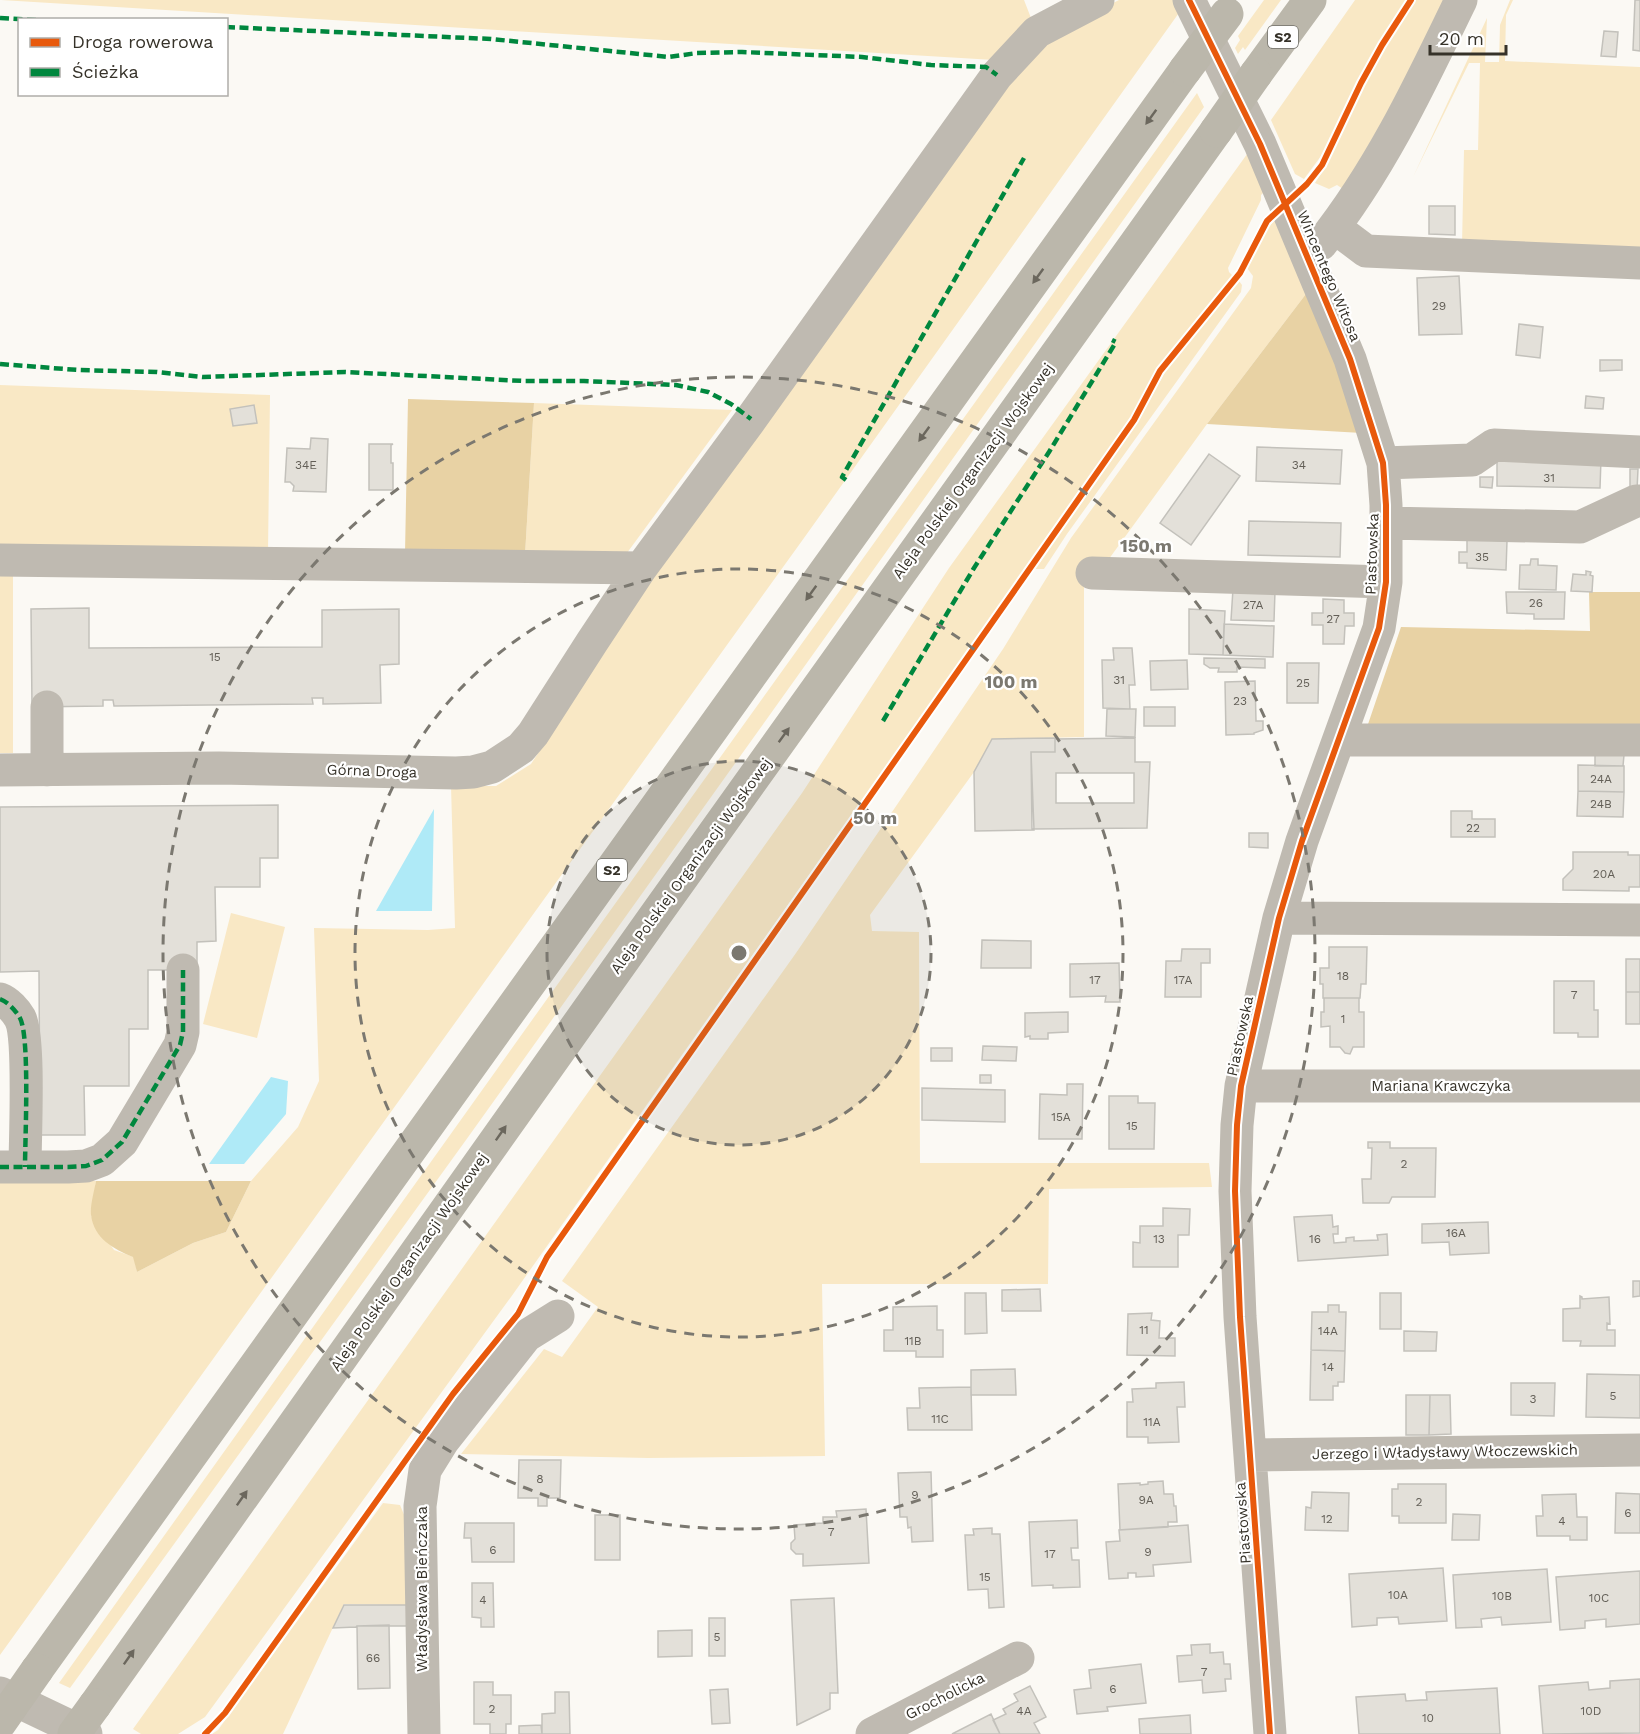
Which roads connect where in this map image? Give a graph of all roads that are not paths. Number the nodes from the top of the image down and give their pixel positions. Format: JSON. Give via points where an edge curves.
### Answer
{"nodes":[{"id":1,"x":1098,"y":0,"type":"edge"},
{"id":2,"x":1189,"y":0,"type":"edge"},
{"id":3,"x":1310,"y":0,"type":"edge"},
{"id":4,"x":1461,"y":0,"type":"edge"},
{"id":5,"x":1232,"y":7,"type":"edge"},
{"id":6,"x":1334,"y":226,"type":"junction"},
{"id":7,"x":1308,"y":260,"type":"junction"},
{"id":8,"x":1640,"y":263,"type":"edge"},
{"id":9,"x":1640,"y":452,"type":"edge"},
{"id":10,"x":1383,"y":463,"type":"junction"},
{"id":11,"x":1640,"y":501,"type":"edge"},
{"id":12,"x":1386,"y":514,"type":"junction"},
{"id":13,"x":0,"y":560,"type":"edge"},
{"id":14,"x":642,"y":568,"type":"junction"},
{"id":15,"x":1092,"y":573,"type":"dead end"},
{"id":16,"x":1386,"y":582,"type":"junction"},
{"id":17,"x":48,"y":707,"type":"dead end"},
{"id":18,"x":1339,"y":740,"type":"junction"},
{"id":19,"x":1640,"y":740,"type":"edge"},
{"id":20,"x":0,"y":770,"type":"edge"},
{"id":21,"x":47,"y":770,"type":"junction"},
{"id":22,"x":1279,"y":918,"type":"junction"},
{"id":23,"x":1640,"y":920,"type":"edge"},
{"id":24,"x":183,"y":970,"type":"dead end"},
{"id":25,"x":0,"y":999,"type":"edge"},
{"id":26,"x":1241,"y":1086,"type":"junction"},
{"id":27,"x":1640,"y":1086,"type":"edge"},
{"id":28,"x":13,"y":1167,"type":"edge"},
{"id":29,"x":558,"y":1316,"type":"dead end"},
{"id":30,"x":1640,"y":1450,"type":"edge"},
{"id":31,"x":1251,"y":1455,"type":"junction"},
{"id":32,"x":1018,"y":1658,"type":"dead end"},
{"id":33,"x":0,"y":1693,"type":"edge"},
{"id":34,"x":91,"y":1719,"type":"edge"},
{"id":35,"x":0,"y":1723,"type":"edge"},
{"id":36,"x":74,"y":1734,"type":"edge"},
{"id":37,"x":424,"y":1734,"type":"edge"},
{"id":38,"x":872,"y":1734,"type":"edge"},
{"id":39,"x":1270,"y":1734,"type":"edge"}],
"edges":[{"from":1,"to":14,"type":"street","name":"Górna Droga","via":[[1036,32],[997,75]]},
{"from":2,"to":7,"type":"street","name":"Wincentego Witosa","via":[[1257,137]]},
{"from":34,"to":3,"type":"highway","name":"Aleja Polskiej Organizacji Wojskowej","number":"S2","one_way":true,"bridge":true,"via":[[659,910]]},
{"from":4,"to":6,"type":"street","via":[[1390,141]]},
{"from":5,"to":35,"type":"highway","number":"S2","one_way":true,"bridge":true},
{"from":6,"to":7,"type":"street"},
{"from":6,"to":8,"type":"street","via":[[1366,251]]},
{"from":7,"to":10,"type":"street","name":"Wincentego Witosa","via":[[1350,359]]},
{"from":9,"to":10,"type":"street","via":[[1494,445],[1472,460]]},
{"from":10,"to":12,"type":"street","name":"Wincentego Witosa"},
{"from":11,"to":12,"type":"street","via":[[1580,527]]},
{"from":12,"to":16,"type":"street","name":"Piastowska"},
{"from":13,"to":14,"type":"street"},
{"from":14,"to":21,"type":"street","name":"Górna Droga","via":[[533,735],[521,748],[492,766],[456,773],[219,768]]},
{"from":15,"to":16,"type":"street"},
{"from":16,"to":18,"type":"street","name":"Piastowska","via":[[1379,628]]},
{"from":17,"to":21,"type":"street"},
{"from":18,"to":19,"type":"street"},
{"from":18,"to":22,"type":"street","name":"Piastowska"},
{"from":20,"to":21,"type":"street","name":"Górna Droga"},
{"from":22,"to":23,"type":"street"},
{"from":22,"to":26,"type":"street","name":"Piastowska"},
{"from":24,"to":28,"type":"street","via":[[180,1046],[122,1142],[102,1160],[86,1166]]},
{"from":25,"to":28,"type":"street","via":[[21,1019],[25,1040]]},
{"from":26,"to":27,"type":"street","name":"Mariana Krawczyka"},
{"from":26,"to":31,"type":"street","name":"Piastowska","via":[[1235,1191]]},
{"from":29,"to":37,"type":"street","name":"Władysława Bieńczaka","via":[[526,1336],[425,1470],[420,1506]]},
{"from":30,"to":31,"type":"street","name":"Jerzego i Władysławy Włoczewskich"},
{"from":31,"to":39,"type":"street","name":"Piastowska"},
{"from":32,"to":38,"type":"street","name":"Grocholicka"},
{"from":33,"to":34,"type":"street"},
{"from":34,"to":36,"type":"highway","name":"Aleja Polskiej Organizacji Wojskowej","number":"S2","bridge":true}]}
